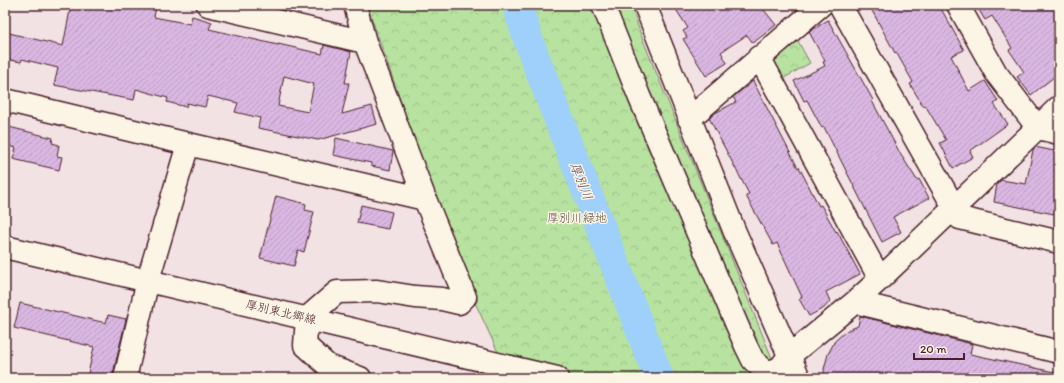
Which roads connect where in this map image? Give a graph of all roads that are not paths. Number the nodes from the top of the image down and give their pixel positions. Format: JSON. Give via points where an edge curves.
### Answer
{"nodes":[{"id":1,"x":208,"y":5,"type":"edge"},
{"id":2,"x":355,"y":5,"type":"edge"},
{"id":3,"x":603,"y":5,"type":"edge"},
{"id":4,"x":645,"y":5,"type":"edge"},
{"id":5,"x":821,"y":5,"type":"edge"},
{"id":6,"x":840,"y":5,"type":"edge"},
{"id":7,"x":958,"y":5,"type":"edge"},
{"id":8,"x":365,"y":42,"type":"junction"},
{"id":9,"x":759,"y":57,"type":"junction"},
{"id":10,"x":5,"y":100,"type":"edge"},
{"id":11,"x":1059,"y":107,"type":"edge"},
{"id":12,"x":689,"y":119,"type":"junction"},
{"id":13,"x":1038,"y":128,"type":"junction"},
{"id":14,"x":1059,"y":133,"type":"edge"},
{"id":15,"x":188,"y":144,"type":"junction"},
{"id":16,"x":425,"y":199,"type":"junction"},
{"id":17,"x":954,"y":208,"type":"junction"},
{"id":18,"x":1059,"y":242,"type":"edge"},
{"id":19,"x":5,"y":247,"type":"edge"},
{"id":20,"x":880,"y":279,"type":"junction"},
{"id":21,"x":148,"y":280,"type":"junction"},
{"id":22,"x":855,"y":302,"type":"junction"},
{"id":23,"x":307,"y":318,"type":"junction"},
{"id":24,"x":1059,"y":352,"type":"edge"},
{"id":25,"x":789,"y":356,"type":"junction"},
{"id":26,"x":549,"y":376,"type":"edge"},
{"id":27,"x":125,"y":378,"type":"edge"},
{"id":28,"x":360,"y":378,"type":"edge"},
{"id":29,"x":799,"y":378,"type":"edge"}],
"edges":[{"from":1,"to":8,"type":"street"},
{"from":2,"to":8,"type":"street"},
{"from":3,"to":25,"type":"street","via":[[642,103],[753,360],[770,372],[780,368]]},
{"from":4,"to":12,"type":"street"},
{"from":5,"to":9,"type":"street"},
{"from":6,"to":17,"type":"street"},
{"from":7,"to":13,"type":"street","via":[[996,73]]},
{"from":8,"to":16,"type":"street"},
{"from":9,"to":12,"type":"street"},
{"from":9,"to":20,"type":"street"},
{"from":10,"to":15,"type":"street"},
{"from":11,"to":13,"type":"street"},
{"from":12,"to":25,"type":"street"},
{"from":13,"to":14,"type":"street"},
{"from":13,"to":17,"type":"street"},
{"from":15,"to":16,"type":"street"},
{"from":15,"to":21,"type":"street"},
{"from":16,"to":23,"type":"street","via":[[465,297],[458,303],[378,291],[337,292]]},
{"from":17,"to":18,"type":"street","via":[[960,218]]},
{"from":17,"to":20,"type":"street"},
{"from":19,"to":21,"type":"street","name":"厚別東北郷線"},
{"from":20,"to":22,"type":"street"},
{"from":21,"to":23,"type":"street","name":"厚別東北郷線"},
{"from":21,"to":27,"type":"street"},
{"from":22,"to":24,"type":"street"},
{"from":22,"to":25,"type":"street"},
{"from":23,"to":26,"type":"street","name":"厚別東北郷線"},
{"from":23,"to":28,"type":"street","via":[[305,345],[328,366]]},
{"from":25,"to":29,"type":"street"}]}
